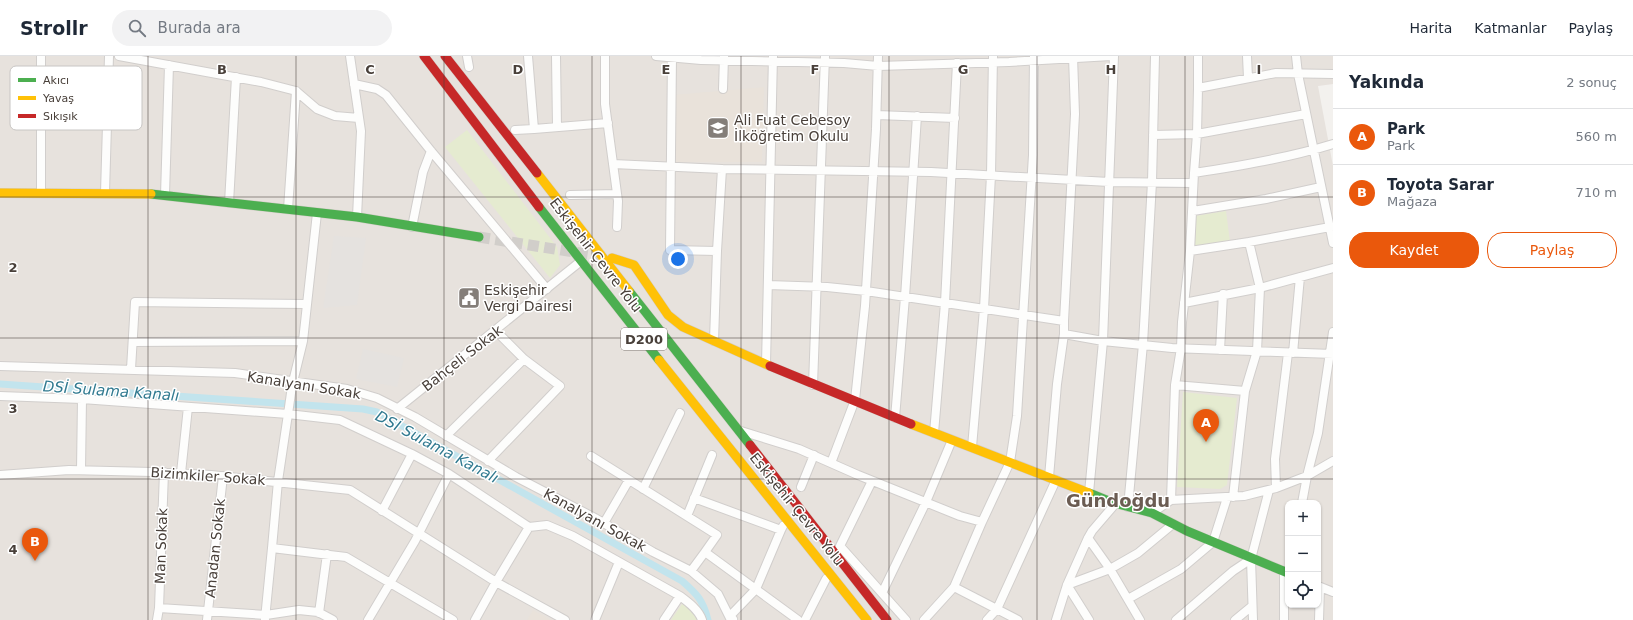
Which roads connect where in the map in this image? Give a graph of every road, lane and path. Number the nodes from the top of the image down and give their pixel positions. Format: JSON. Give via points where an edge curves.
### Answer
{"nodes":[{"id":1,"x":109,"y":56,"type":"edge"},
{"id":2,"x":119,"y":56,"type":"edge"},
{"id":3,"x":350,"y":56,"type":"edge"},
{"id":4,"x":424,"y":56,"type":"edge"},
{"id":5,"x":445,"y":56,"type":"edge"},
{"id":6,"x":467,"y":56,"type":"edge"},
{"id":7,"x":528,"y":56,"type":"edge"},
{"id":8,"x":556,"y":56,"type":"edge"},
{"id":9,"x":605,"y":56,"type":"edge"},
{"id":10,"x":656,"y":56,"type":"edge"},
{"id":11,"x":878,"y":56,"type":"edge"},
{"id":12,"x":1112,"y":56,"type":"edge"},
{"id":13,"x":1155,"y":56,"type":"edge"},
{"id":14,"x":1198,"y":56,"type":"edge"},
{"id":15,"x":1247,"y":56,"type":"edge"},
{"id":16,"x":1296,"y":56,"type":"edge"},
{"id":17,"x":672,"y":57,"type":"edge"},
{"id":18,"x":1073,"y":57,"type":"edge"},
{"id":19,"x":724,"y":58,"type":"edge"},
{"id":20,"x":1034,"y":58,"type":"edge"},
{"id":21,"x":773,"y":59,"type":"edge"},
{"id":22,"x":993,"y":59,"type":"edge"},
{"id":23,"x":825,"y":60,"type":"edge"},
{"id":24,"x":947,"y":60,"type":"edge"},
{"id":25,"x":957,"y":63,"type":"junction"},
{"id":26,"x":169,"y":65,"type":"junction"},
{"id":27,"x":109,"y":66,"type":"edge"},
{"id":28,"x":878,"y":66,"type":"junction"},
{"id":29,"x":469,"y":67,"type":"dead end"},
{"id":30,"x":1298,"y":74,"type":"junction"},
{"id":31,"x":1333,"y":74,"type":"edge"},
{"id":32,"x":236,"y":77,"type":"junction"},
{"id":33,"x":1248,"y":78,"type":"junction"},
{"id":34,"x":354,"y":84,"type":"junction"},
{"id":35,"x":1198,"y":88,"type":"junction"},
{"id":36,"x":723,"y":89,"type":"dead end"},
{"id":37,"x":296,"y":91,"type":"junction"},
{"id":38,"x":1306,"y":114,"type":"junction"},
{"id":39,"x":876,"y":116,"type":"junction"},
{"id":40,"x":917,"y":116,"type":"junction"},
{"id":41,"x":359,"y":118,"type":"junction"},
{"id":42,"x":955,"y":118,"type":"junction"},
{"id":43,"x":608,"y":123,"type":"junction"},
{"id":44,"x":557,"y":127,"type":"junction"},
{"id":45,"x":534,"y":128,"type":"junction"},
{"id":46,"x":41,"y":130,"type":"edge"},
{"id":47,"x":107,"y":130,"type":"edge"},
{"id":48,"x":515,"y":130,"type":"dead end"},
{"id":49,"x":1197,"y":134,"type":"junction"},
{"id":50,"x":1153,"y":135,"type":"junction"},
{"id":51,"x":1333,"y":144,"type":"edge"},
{"id":52,"x":1313,"y":150,"type":"junction"},
{"id":53,"x":431,"y":151,"type":"junction"},
{"id":54,"x":613,"y":164,"type":"junction"},
{"id":55,"x":671,"y":166,"type":"junction"},
{"id":56,"x":722,"y":169,"type":"junction"},
{"id":57,"x":770,"y":169,"type":"junction"},
{"id":58,"x":821,"y":169,"type":"junction"},
{"id":59,"x":874,"y":170,"type":"junction"},
{"id":60,"x":912,"y":171,"type":"junction"},
{"id":61,"x":952,"y":173,"type":"junction"},
{"id":62,"x":1194,"y":173,"type":"junction"},
{"id":63,"x":991,"y":175,"type":"junction"},
{"id":64,"x":1031,"y":177,"type":"junction"},
{"id":65,"x":1072,"y":180,"type":"junction"},
{"id":66,"x":1109,"y":182,"type":"junction"},
{"id":67,"x":1152,"y":182,"type":"junction"},
{"id":68,"x":1193,"y":183,"type":"junction"},
{"id":69,"x":1321,"y":187,"type":"junction"},
{"id":70,"x":0,"y":192,"type":"edge"},
{"id":71,"x":41,"y":193,"type":"junction"},
{"id":72,"x":105,"y":193,"type":"junction"},
{"id":73,"x":617,"y":194,"type":"junction"},
{"id":74,"x":570,"y":195,"type":"dead end"},
{"id":75,"x":164,"y":196,"type":"junction"},
{"id":76,"x":229,"y":203,"type":"junction"},
{"id":77,"x":288,"y":209,"type":"junction"},
{"id":78,"x":1192,"y":211,"type":"junction"},
{"id":79,"x":317,"y":213,"type":"junction"},
{"id":80,"x":357,"y":218,"type":"junction"},
{"id":81,"x":412,"y":226,"type":"junction"},
{"id":82,"x":617,"y":226,"type":"dead end"},
{"id":83,"x":1330,"y":227,"type":"junction"},
{"id":84,"x":479,"y":237,"type":"tunnel mouth"},
{"id":85,"x":1249,"y":242,"type":"junction"},
{"id":86,"x":1333,"y":243,"type":"edge"},
{"id":87,"x":717,"y":251,"type":"junction"},
{"id":88,"x":1190,"y":251,"type":"junction"},
{"id":89,"x":612,"y":258,"type":"tunnel mouth"},
{"id":90,"x":581,"y":261,"type":"junction"},
{"id":91,"x":1333,"y":268,"type":"edge"},
{"id":92,"x":1300,"y":277,"type":"junction"},
{"id":93,"x":768,"y":285,"type":"junction"},
{"id":94,"x":817,"y":287,"type":"junction"},
{"id":95,"x":1260,"y":288,"type":"junction"},
{"id":96,"x":547,"y":289,"type":"junction"},
{"id":97,"x":866,"y":291,"type":"junction"},
{"id":98,"x":1224,"y":294,"type":"junction"},
{"id":99,"x":905,"y":297,"type":"junction"},
{"id":100,"x":945,"y":303,"type":"junction"},
{"id":101,"x":1184,"y":303,"type":"junction"},
{"id":102,"x":306,"y":304,"type":"junction"},
{"id":103,"x":984,"y":309,"type":"junction"},
{"id":104,"x":1023,"y":316,"type":"junction"},
{"id":105,"x":1064,"y":321,"type":"junction"},
{"id":106,"x":496,"y":331,"type":"junction"},
{"id":107,"x":1333,"y":332,"type":"edge"},
{"id":108,"x":1064,"y":334,"type":"junction"},
{"id":109,"x":303,"y":341,"type":"junction"},
{"id":110,"x":714,"y":341,"type":"junction"},
{"id":111,"x":1103,"y":341,"type":"junction"},
{"id":112,"x":133,"y":342,"type":"junction"},
{"id":113,"x":1143,"y":344,"type":"junction"},
{"id":114,"x":1181,"y":348,"type":"junction"},
{"id":115,"x":1220,"y":350,"type":"junction"},
{"id":116,"x":1257,"y":351,"type":"junction"},
{"id":117,"x":1291,"y":353,"type":"junction"},
{"id":118,"x":1332,"y":354,"type":"edge"},
{"id":119,"x":524,"y":359,"type":"junction"},
{"id":120,"x":766,"y":364,"type":"junction"},
{"id":121,"x":0,"y":366,"type":"edge"},
{"id":122,"x":131,"y":369,"type":"junction"},
{"id":123,"x":293,"y":383,"type":"junction"},
{"id":124,"x":813,"y":384,"type":"junction"},
{"id":125,"x":1175,"y":385,"type":"junction"},
{"id":126,"x":1245,"y":390,"type":"junction"},
{"id":127,"x":0,"y":396,"type":"edge"},
{"id":128,"x":82,"y":399,"type":"junction"},
{"id":129,"x":855,"y":400,"type":"junction"},
{"id":130,"x":188,"y":407,"type":"junction"},
{"id":131,"x":398,"y":409,"type":"junction"},
{"id":132,"x":289,"y":411,"type":"junction"},
{"id":133,"x":680,"y":412,"type":"dead end"},
{"id":134,"x":895,"y":418,"type":"junction"},
{"id":135,"x":740,"y":431,"type":"junction"},
{"id":136,"x":934,"y":433,"type":"junction"},
{"id":137,"x":446,"y":436,"type":"junction"},
{"id":138,"x":952,"y":440,"type":"junction"},
{"id":139,"x":972,"y":447,"type":"junction"},
{"id":140,"x":412,"y":454,"type":"junction"},
{"id":141,"x":712,"y":455,"type":"dead end"},
{"id":142,"x":814,"y":455,"type":"junction"},
{"id":143,"x":591,"y":456,"type":"dead end"},
{"id":144,"x":488,"y":461,"type":"junction"},
{"id":145,"x":1010,"y":462,"type":"junction"},
{"id":146,"x":1333,"y":462,"type":"edge"},
{"id":147,"x":831,"y":463,"type":"junction"},
{"id":148,"x":81,"y":470,"type":"junction"},
{"id":149,"x":164,"y":472,"type":"junction"},
{"id":150,"x":181,"y":473,"type":"junction"},
{"id":151,"x":449,"y":474,"type":"junction"},
{"id":152,"x":0,"y":475,"type":"edge"},
{"id":153,"x":223,"y":476,"type":"junction"},
{"id":154,"x":1307,"y":476,"type":"junction"},
{"id":155,"x":1052,"y":479,"type":"junction"},
{"id":156,"x":629,"y":480,"type":"junction"},
{"id":157,"x":872,"y":481,"type":"junction"},
{"id":158,"x":278,"y":482,"type":"junction"},
{"id":159,"x":801,"y":487,"type":"dead end"},
{"id":160,"x":643,"y":489,"type":"junction"},
{"id":161,"x":1272,"y":489,"type":"junction"},
{"id":162,"x":1089,"y":493,"type":"junction"},
{"id":163,"x":1230,"y":497,"type":"junction"},
{"id":164,"x":694,"y":498,"type":"junction"},
{"id":165,"x":1171,"y":500,"type":"junction"},
{"id":166,"x":1303,"y":500,"type":"edge"},
{"id":167,"x":926,"y":502,"type":"junction"},
{"id":168,"x":1116,"y":503,"type":"junction"},
{"id":169,"x":1128,"y":506,"type":"junction"},
{"id":170,"x":382,"y":510,"type":"junction"},
{"id":171,"x":1152,"y":513,"type":"junction"},
{"id":172,"x":687,"y":516,"type":"junction"},
{"id":173,"x":982,"y":522,"type":"junction"},
{"id":174,"x":604,"y":524,"type":"junction"},
{"id":175,"x":1173,"y":524,"type":"junction"},
{"id":176,"x":529,"y":527,"type":"junction"},
{"id":177,"x":418,"y":534,"type":"junction"},
{"id":178,"x":1088,"y":538,"type":"junction"},
{"id":179,"x":1213,"y":542,"type":"junction"},
{"id":180,"x":272,"y":548,"type":"junction"},
{"id":181,"x":704,"y":552,"type":"junction"},
{"id":182,"x":327,"y":554,"type":"junction"},
{"id":183,"x":1251,"y":559,"type":"junction"},
{"id":184,"x":619,"y":562,"type":"junction"},
{"id":185,"x":1110,"y":569,"type":"junction"},
{"id":186,"x":691,"y":571,"type":"junction"},
{"id":187,"x":1285,"y":572,"type":"edge"},
{"id":188,"x":826,"y":579,"type":"dead end"},
{"id":189,"x":496,"y":582,"type":"junction"},
{"id":190,"x":390,"y":584,"type":"junction"},
{"id":191,"x":1067,"y":585,"type":"junction"},
{"id":192,"x":954,"y":587,"type":"junction"},
{"id":193,"x":1321,"y":587,"type":"edge"},
{"id":194,"x":756,"y":589,"type":"junction"},
{"id":195,"x":1333,"y":592,"type":"edge"},
{"id":196,"x":882,"y":593,"type":"junction"},
{"id":197,"x":680,"y":596,"type":"junction"},
{"id":198,"x":1285,"y":596,"type":"edge"},
{"id":199,"x":1128,"y":600,"type":"junction"},
{"id":200,"x":1252,"y":606,"type":"junction"},
{"id":201,"x":159,"y":608,"type":"junction"},
{"id":202,"x":1319,"y":608,"type":"edge"},
{"id":203,"x":997,"y":609,"type":"junction"},
{"id":204,"x":208,"y":611,"type":"junction"},
{"id":205,"x":319,"y":613,"type":"junction"},
{"id":206,"x":266,"y":617,"type":"edge"},
{"id":207,"x":732,"y":619,"type":"edge"},
{"id":208,"x":157,"y":620,"type":"edge"},
{"id":209,"x":207,"y":620,"type":"edge"},
{"id":210,"x":333,"y":620,"type":"edge"},
{"id":211,"x":368,"y":620,"type":"edge"},
{"id":212,"x":453,"y":620,"type":"edge"},
{"id":213,"x":474,"y":620,"type":"edge"},
{"id":214,"x":565,"y":620,"type":"edge"},
{"id":215,"x":595,"y":620,"type":"edge"},
{"id":216,"x":664,"y":620,"type":"edge"},
{"id":217,"x":702,"y":620,"type":"edge"},
{"id":218,"x":798,"y":620,"type":"edge"},
{"id":219,"x":805,"y":620,"type":"edge"},
{"id":220,"x":867,"y":620,"type":"edge"},
{"id":221,"x":887,"y":620,"type":"edge"},
{"id":222,"x":906,"y":620,"type":"edge"},
{"id":223,"x":924,"y":620,"type":"edge"},
{"id":224,"x":987,"y":620,"type":"edge"},
{"id":225,"x":1018,"y":620,"type":"edge"},
{"id":226,"x":1056,"y":620,"type":"edge"},
{"id":227,"x":1089,"y":620,"type":"edge"},
{"id":228,"x":1140,"y":620,"type":"edge"},
{"id":229,"x":1176,"y":620,"type":"edge"},
{"id":230,"x":1235,"y":620,"type":"edge"},
{"id":231,"x":1253,"y":620,"type":"edge"},
{"id":232,"x":1284,"y":620,"type":"edge"},
{"id":233,"x":1319,"y":620,"type":"edge"}],
"edges":[{"from":1,"to":27,"type":"street"},
{"from":2,"to":26,"type":"street"},
{"from":3,"to":34,"type":"street"},
{"from":4,"to":90,"type":"main road","name":"Eskişehir Çevre Yolu","number":"D200"},
{"from":5,"to":135,"type":"main road","name":"Eskişehir Çevre Yolu","number":"D200"},
{"from":6,"to":29,"type":"street"},
{"from":7,"to":45,"type":"street"},
{"from":8,"to":44,"type":"street"},
{"from":9,"to":43,"type":"street","via":[[605,104]]},
{"from":10,"to":17,"type":"street"},
{"from":11,"to":28,"type":"street"},
{"from":12,"to":18,"type":"street"},
{"from":12,"to":66,"type":"street"},
{"from":13,"to":50,"type":"street"},
{"from":14,"to":35,"type":"street"},
{"from":15,"to":33,"type":"street"},
{"from":16,"to":30,"type":"street"},
{"from":17,"to":19,"type":"street"},
{"from":17,"to":55,"type":"street"},
{"from":18,"to":20,"type":"street"},
{"from":18,"to":65,"type":"street","via":[[1075,114]]},
{"from":19,"to":21,"type":"street"},
{"from":19,"to":36,"type":"street"},
{"from":20,"to":22,"type":"street"},
{"from":20,"to":64,"type":"street"},
{"from":21,"to":23,"type":"street"},
{"from":21,"to":57,"type":"street"},
{"from":22,"to":25,"type":"street"},
{"from":22,"to":63,"type":"street"},
{"from":23,"to":28,"type":"street"},
{"from":23,"to":58,"type":"street"},
{"from":24,"to":25,"type":"street"},
{"from":24,"to":28,"type":"street"},
{"from":25,"to":42,"type":"street"},
{"from":26,"to":32,"type":"street"},
{"from":26,"to":75,"type":"street"},
{"from":28,"to":39,"type":"street"},
{"from":30,"to":31,"type":"street"},
{"from":30,"to":33,"type":"street","via":[[1276,73]]},
{"from":30,"to":38,"type":"street"},
{"from":32,"to":37,"type":"street"},
{"from":32,"to":76,"type":"street"},
{"from":33,"to":35,"type":"street"},
{"from":34,"to":41,"type":"street"},
{"from":34,"to":53,"type":"street","via":[[377,89],[386,95]]},
{"from":35,"to":49,"type":"street"},
{"from":37,"to":41,"type":"street","via":[[316,109],[335,116]]},
{"from":37,"to":77,"type":"street"},
{"from":38,"to":49,"type":"street"},
{"from":38,"to":52,"type":"street"},
{"from":39,"to":40,"type":"street"},
{"from":39,"to":59,"type":"street"},
{"from":40,"to":42,"type":"street"},
{"from":40,"to":60,"type":"street"},
{"from":41,"to":80,"type":"street"},
{"from":42,"to":61,"type":"street"},
{"from":43,"to":44,"type":"street"},
{"from":43,"to":54,"type":"street"},
{"from":44,"to":45,"type":"street"},
{"from":45,"to":48,"type":"street"},
{"from":46,"to":71,"type":"street"},
{"from":47,"to":72,"type":"street"},
{"from":49,"to":50,"type":"street"},
{"from":49,"to":62,"type":"street"},
{"from":50,"to":67,"type":"street"},
{"from":51,"to":52,"type":"street"},
{"from":52,"to":62,"type":"street"},
{"from":52,"to":69,"type":"street"},
{"from":53,"to":81,"type":"street","via":[[423,172]]},
{"from":53,"to":96,"type":"street"},
{"from":54,"to":55,"type":"street"},
{"from":54,"to":73,"type":"street"},
{"from":55,"to":56,"type":"street"},
{"from":55,"to":87,"type":"street","via":[[670,250]]},
{"from":56,"to":57,"type":"street"},
{"from":56,"to":87,"type":"street"},
{"from":57,"to":58,"type":"street"},
{"from":57,"to":93,"type":"street"},
{"from":58,"to":59,"type":"street"},
{"from":58,"to":94,"type":"street"},
{"from":59,"to":60,"type":"street"},
{"from":59,"to":97,"type":"street"},
{"from":60,"to":61,"type":"street"},
{"from":60,"to":99,"type":"street"},
{"from":61,"to":63,"type":"street"},
{"from":61,"to":100,"type":"street"},
{"from":62,"to":68,"type":"street"},
{"from":63,"to":64,"type":"street"},
{"from":63,"to":103,"type":"street"},
{"from":64,"to":65,"type":"street"},
{"from":64,"to":104,"type":"street"},
{"from":65,"to":66,"type":"street"},
{"from":65,"to":105,"type":"street"},
{"from":66,"to":67,"type":"street"},
{"from":66,"to":111,"type":"street"},
{"from":67,"to":68,"type":"street"},
{"from":67,"to":113,"type":"street"},
{"from":68,"to":78,"type":"street"},
{"from":69,"to":78,"type":"street"},
{"from":69,"to":83,"type":"street"},
{"from":70,"to":71,"type":"main road"},
{"from":71,"to":72,"type":"main road"},
{"from":72,"to":75,"type":"main road","via":[[146,193]]},
{"from":73,"to":74,"type":"street"},
{"from":73,"to":82,"type":"street"},
{"from":75,"to":76,"type":"main road"},
{"from":76,"to":77,"type":"main road"},
{"from":77,"to":79,"type":"main road"},
{"from":78,"to":88,"type":"street"},
{"from":79,"to":80,"type":"main road"},
{"from":79,"to":102,"type":"street"},
{"from":80,"to":81,"type":"main road"},
{"from":81,"to":84,"type":"main road"},
{"from":83,"to":85,"type":"street"},
{"from":83,"to":86,"type":"street"},
{"from":85,"to":88,"type":"street"},
{"from":85,"to":95,"type":"street"},
{"from":87,"to":110,"type":"street"},
{"from":88,"to":101,"type":"street"},
{"from":89,"to":110,"type":"main road","via":[[634,265],[668,315],[684,327]]},
{"from":90,"to":96,"type":"street","name":"Bahçeli Sokak"},
{"from":90,"to":220,"type":"main road","name":"Eskişehir Çevre Yolu","number":"D200"},
{"from":91,"to":92,"type":"street"},
{"from":92,"to":95,"type":"street"},
{"from":92,"to":117,"type":"street"},
{"from":93,"to":94,"type":"street"},
{"from":93,"to":120,"type":"street"},
{"from":94,"to":97,"type":"street"},
{"from":94,"to":124,"type":"street"},
{"from":95,"to":98,"type":"street"},
{"from":95,"to":116,"type":"street"},
{"from":96,"to":106,"type":"street","name":"Bahçeli Sokak"},
{"from":97,"to":99,"type":"street"},
{"from":97,"to":129,"type":"street"},
{"from":98,"to":101,"type":"street"},
{"from":98,"to":115,"type":"street"},
{"from":99,"to":100,"type":"street"},
{"from":99,"to":134,"type":"street"},
{"from":100,"to":103,"type":"street"},
{"from":100,"to":136,"type":"street"},
{"from":101,"to":114,"type":"street"},
{"from":102,"to":109,"type":"street"},
{"from":102,"to":112,"type":"street","via":[[135,302]]},
{"from":103,"to":104,"type":"street"},
{"from":103,"to":139,"type":"street"},
{"from":104,"to":105,"type":"street"},
{"from":104,"to":145,"type":"street","via":[[1017,416]]},
{"from":105,"to":108,"type":"street"},
{"from":106,"to":119,"type":"street"},
{"from":106,"to":131,"type":"street","name":"Bahçeli Sokak"},
{"from":107,"to":118,"type":"street"},
{"from":108,"to":111,"type":"street"},
{"from":108,"to":155,"type":"street","via":[[1057,384]]},
{"from":109,"to":112,"type":"street"},
{"from":109,"to":123,"type":"street"},
{"from":110,"to":120,"type":"main road"},
{"from":111,"to":113,"type":"street"},
{"from":111,"to":162,"type":"street"},
{"from":112,"to":122,"type":"street"},
{"from":113,"to":114,"type":"street"},
{"from":113,"to":169,"type":"street"},
{"from":114,"to":115,"type":"street"},
{"from":114,"to":125,"type":"street"},
{"from":115,"to":116,"type":"street"},
{"from":116,"to":117,"type":"street"},
{"from":116,"to":126,"type":"street"},
{"from":117,"to":118,"type":"street"},
{"from":117,"to":161,"type":"street"},
{"from":118,"to":154,"type":"street","via":[[1318,433]]},
{"from":119,"to":137,"type":"street"},
{"from":119,"to":144,"type":"street","via":[[560,386]]},
{"from":120,"to":124,"type":"main road"},
{"from":121,"to":122,"type":"street","name":"Kanalyanı Sokak"},
{"from":122,"to":123,"type":"street","name":"Kanalyanı Sokak","via":[[235,373]]},
{"from":123,"to":131,"type":"street","name":"Kanalyanı Sokak","via":[[348,389],[377,398]]},
{"from":123,"to":132,"type":"street"},
{"from":124,"to":129,"type":"main road"},
{"from":125,"to":126,"type":"street"},
{"from":125,"to":165,"type":"street"},
{"from":126,"to":163,"type":"street"},
{"from":127,"to":128,"type":"street"},
{"from":128,"to":130,"type":"street"},
{"from":128,"to":148,"type":"street"},
{"from":129,"to":134,"type":"main road"},
{"from":129,"to":147,"type":"street"},
{"from":130,"to":132,"type":"street"},
{"from":130,"to":150,"type":"street"},
{"from":131,"to":137,"type":"street","name":"Kanalyanı Sokak"},
{"from":132,"to":140,"type":"street","via":[[340,420]]},
{"from":132,"to":158,"type":"street"},
{"from":133,"to":160,"type":"street"},
{"from":134,"to":136,"type":"main road"},
{"from":135,"to":142,"type":"street"},
{"from":135,"to":221,"type":"main road","name":"Eskişehir Çevre Yolu","number":"D200"},
{"from":136,"to":138,"type":"main road"},
{"from":137,"to":144,"type":"street","name":"Kanalyanı Sokak"},
{"from":138,"to":139,"type":"main road"},
{"from":138,"to":167,"type":"street"},
{"from":139,"to":145,"type":"main road"},
{"from":140,"to":151,"type":"street"},
{"from":140,"to":170,"type":"street"},
{"from":141,"to":164,"type":"street"},
{"from":142,"to":147,"type":"street"},
{"from":142,"to":159,"type":"street"},
{"from":143,"to":156,"type":"street"},
{"from":144,"to":174,"type":"street","name":"Kanalyanı Sokak"},
{"from":145,"to":155,"type":"main road"},
{"from":145,"to":173,"type":"street"},
{"from":146,"to":154,"type":"street"},
{"from":147,"to":157,"type":"street"},
{"from":148,"to":149,"type":"street","name":"Bizimkiler Sokak"},
{"from":148,"to":152,"type":"street","name":"Bizimkiler Sokak"},
{"from":149,"to":150,"type":"street","name":"Bizimkiler Sokak"},
{"from":149,"to":201,"type":"street","name":"Man Sokak"},
{"from":150,"to":153,"type":"street","name":"Bizimkiler Sokak"},
{"from":151,"to":176,"type":"street"},
{"from":151,"to":177,"type":"street"},
{"from":153,"to":158,"type":"street","name":"Bizimkiler Sokak"},
{"from":153,"to":204,"type":"street","name":"Anadan Sokak"},
{"from":154,"to":161,"type":"street"},
{"from":154,"to":166,"type":"street"},
{"from":155,"to":162,"type":"main road"},
{"from":155,"to":203,"type":"street"},
{"from":156,"to":160,"type":"street"},
{"from":156,"to":174,"type":"street"},
{"from":157,"to":167,"type":"street"},
{"from":157,"to":196,"type":"street","via":[[840,546]]},
{"from":158,"to":170,"type":"street","name":"Bizimkiler Sokak","via":[[350,490]]},
{"from":158,"to":180,"type":"street"},
{"from":160,"to":172,"type":"street"},
{"from":161,"to":163,"type":"street"},
{"from":161,"to":183,"type":"street"},
{"from":162,"to":168,"type":"main road"},
{"from":163,"to":165,"type":"street"},
{"from":163,"to":179,"type":"street"},
{"from":164,"to":172,"type":"street"},
{"from":164,"to":194,"type":"street","via":[[782,528]]},
{"from":165,"to":171,"type":"street"},
{"from":167,"to":173,"type":"street"},
{"from":167,"to":196,"type":"street"},
{"from":168,"to":169,"type":"main road"},
{"from":168,"to":178,"type":"street"},
{"from":169,"to":171,"type":"main road"},
{"from":170,"to":177,"type":"street","name":"Bizimkiler Sokak"},
{"from":171,"to":175,"type":"main road"},
{"from":172,"to":181,"type":"street","via":[[717,535]]},
{"from":173,"to":192,"type":"street"},
{"from":174,"to":186,"type":"street","name":"Kanalyanı Sokak"},
{"from":175,"to":179,"type":"main road"},
{"from":175,"to":185,"type":"street","via":[[1138,553]]},
{"from":176,"to":184,"type":"street","via":[[547,525]]},
{"from":176,"to":189,"type":"street"},
{"from":177,"to":189,"type":"street","name":"Bizimkiler Sokak"},
{"from":177,"to":190,"type":"street"},
{"from":178,"to":185,"type":"street"},
{"from":178,"to":191,"type":"street"},
{"from":179,"to":183,"type":"main road"},
{"from":179,"to":199,"type":"street","via":[[1181,569]]},
{"from":180,"to":182,"type":"street"},
{"from":180,"to":206,"type":"street"},
{"from":181,"to":186,"type":"street"},
{"from":181,"to":194,"type":"street"},
{"from":182,"to":190,"type":"street","via":[[346,557]]},
{"from":182,"to":205,"type":"street"},
{"from":183,"to":187,"type":"main road"},
{"from":183,"to":200,"type":"street"},
{"from":183,"to":229,"type":"street","via":[[1233,571]]},
{"from":184,"to":197,"type":"street"},
{"from":184,"to":215,"type":"street"},
{"from":185,"to":191,"type":"street"},
{"from":185,"to":199,"type":"street"},
{"from":186,"to":207,"type":"street","name":"Kanalyanı Sokak","via":[[718,594]]},
{"from":188,"to":219,"type":"street"},
{"from":189,"to":213,"type":"street"},
{"from":189,"to":214,"type":"street","name":"Bizimkiler Sokak"},
{"from":190,"to":211,"type":"street"},
{"from":190,"to":212,"type":"street"},
{"from":191,"to":226,"type":"street"},
{"from":191,"to":227,"type":"street"},
{"from":192,"to":203,"type":"street"},
{"from":192,"to":223,"type":"street"},
{"from":193,"to":195,"type":"street"},
{"from":194,"to":207,"type":"street"},
{"from":194,"to":218,"type":"street"},
{"from":196,"to":222,"type":"street"},
{"from":197,"to":216,"type":"street"},
{"from":197,"to":217,"type":"street","via":[[692,605]]},
{"from":198,"to":232,"type":"street"},
{"from":199,"to":228,"type":"street"},
{"from":200,"to":230,"type":"street"},
{"from":200,"to":231,"type":"street"},
{"from":201,"to":204,"type":"street"},
{"from":201,"to":208,"type":"street","name":"Man Sokak"},
{"from":202,"to":233,"type":"street"},
{"from":203,"to":224,"type":"street"},
{"from":203,"to":225,"type":"street"},
{"from":204,"to":206,"type":"street"},
{"from":204,"to":209,"type":"street","name":"Anadan Sokak"},
{"from":205,"to":206,"type":"street","via":[[299,610]]},
{"from":205,"to":210,"type":"street"}]}
